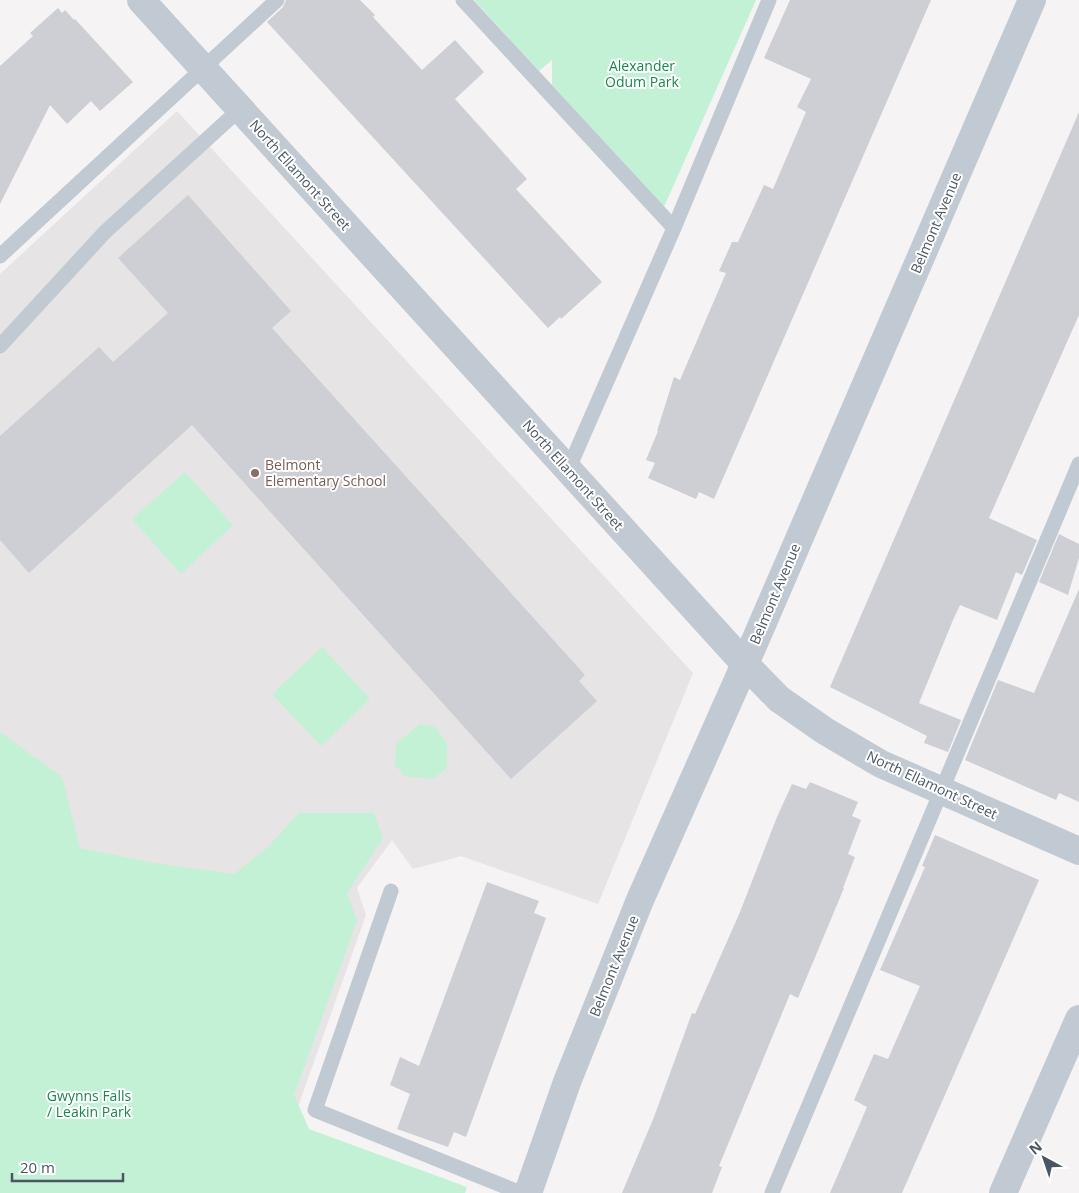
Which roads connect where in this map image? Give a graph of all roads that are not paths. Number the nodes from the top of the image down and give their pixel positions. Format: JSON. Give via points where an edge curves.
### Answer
{"nodes":[{"id":1,"x":141,"y":0,"type":"edge"},
{"id":2,"x":277,"y":0,"type":"edge"},
{"id":3,"x":463,"y":0,"type":"edge"},
{"id":4,"x":769,"y":0,"type":"edge"},
{"id":5,"x":1032,"y":0,"type":"edge"},
{"id":6,"x":203,"y":68,"type":"junction"},
{"id":7,"x":240,"y":109,"type":"junction"},
{"id":8,"x":674,"y":228,"type":"junction"},
{"id":9,"x":0,"y":256,"type":"edge"},
{"id":10,"x":0,"y":346,"type":"edge"},
{"id":11,"x":1079,"y":464,"type":"edge"},
{"id":12,"x":568,"y":470,"type":"junction"},
{"id":13,"x":745,"y":664,"type":"junction"},
{"id":14,"x":941,"y":790,"type":"junction"},
{"id":15,"x":1079,"y":851,"type":"edge"},
{"id":16,"x":391,"y":890,"type":"dead end"},
{"id":17,"x":1079,"y":1019,"type":"edge"},
{"id":18,"x":520,"y":1193,"type":"edge"},
{"id":19,"x":528,"y":1193,"type":"edge"},
{"id":20,"x":772,"y":1193,"type":"edge"},
{"id":21,"x":1003,"y":1193,"type":"edge"}],
"edges":[{"from":1,"to":6,"type":"street","name":"North Ellamont Street"},
{"from":2,"to":6,"type":"lane"},
{"from":3,"to":8,"type":"lane"},
{"from":4,"to":8,"type":"lane"},
{"from":5,"to":13,"type":"street","name":"Belmont Avenue"},
{"from":6,"to":7,"type":"street","name":"North Ellamont Street"},
{"from":6,"to":9,"type":"lane"},
{"from":7,"to":10,"type":"lane","via":[[105,232]]},
{"from":7,"to":12,"type":"street","name":"North Ellamont Street"},
{"from":8,"to":12,"type":"lane"},
{"from":11,"to":14,"type":"lane"},
{"from":12,"to":13,"type":"street","name":"North Ellamont Street"},
{"from":13,"to":14,"type":"street","name":"North Ellamont Street","via":[[779,699],[825,732],[880,764]]},
{"from":13,"to":19,"type":"street","name":"Belmont Avenue","via":[[636,910],[567,1082]]},
{"from":14,"to":15,"type":"street","name":"North Ellamont Street"},
{"from":14,"to":20,"type":"lane"},
{"from":16,"to":18,"type":"lane","via":[[314,1110]]},
{"from":17,"to":21,"type":"street"}]}
